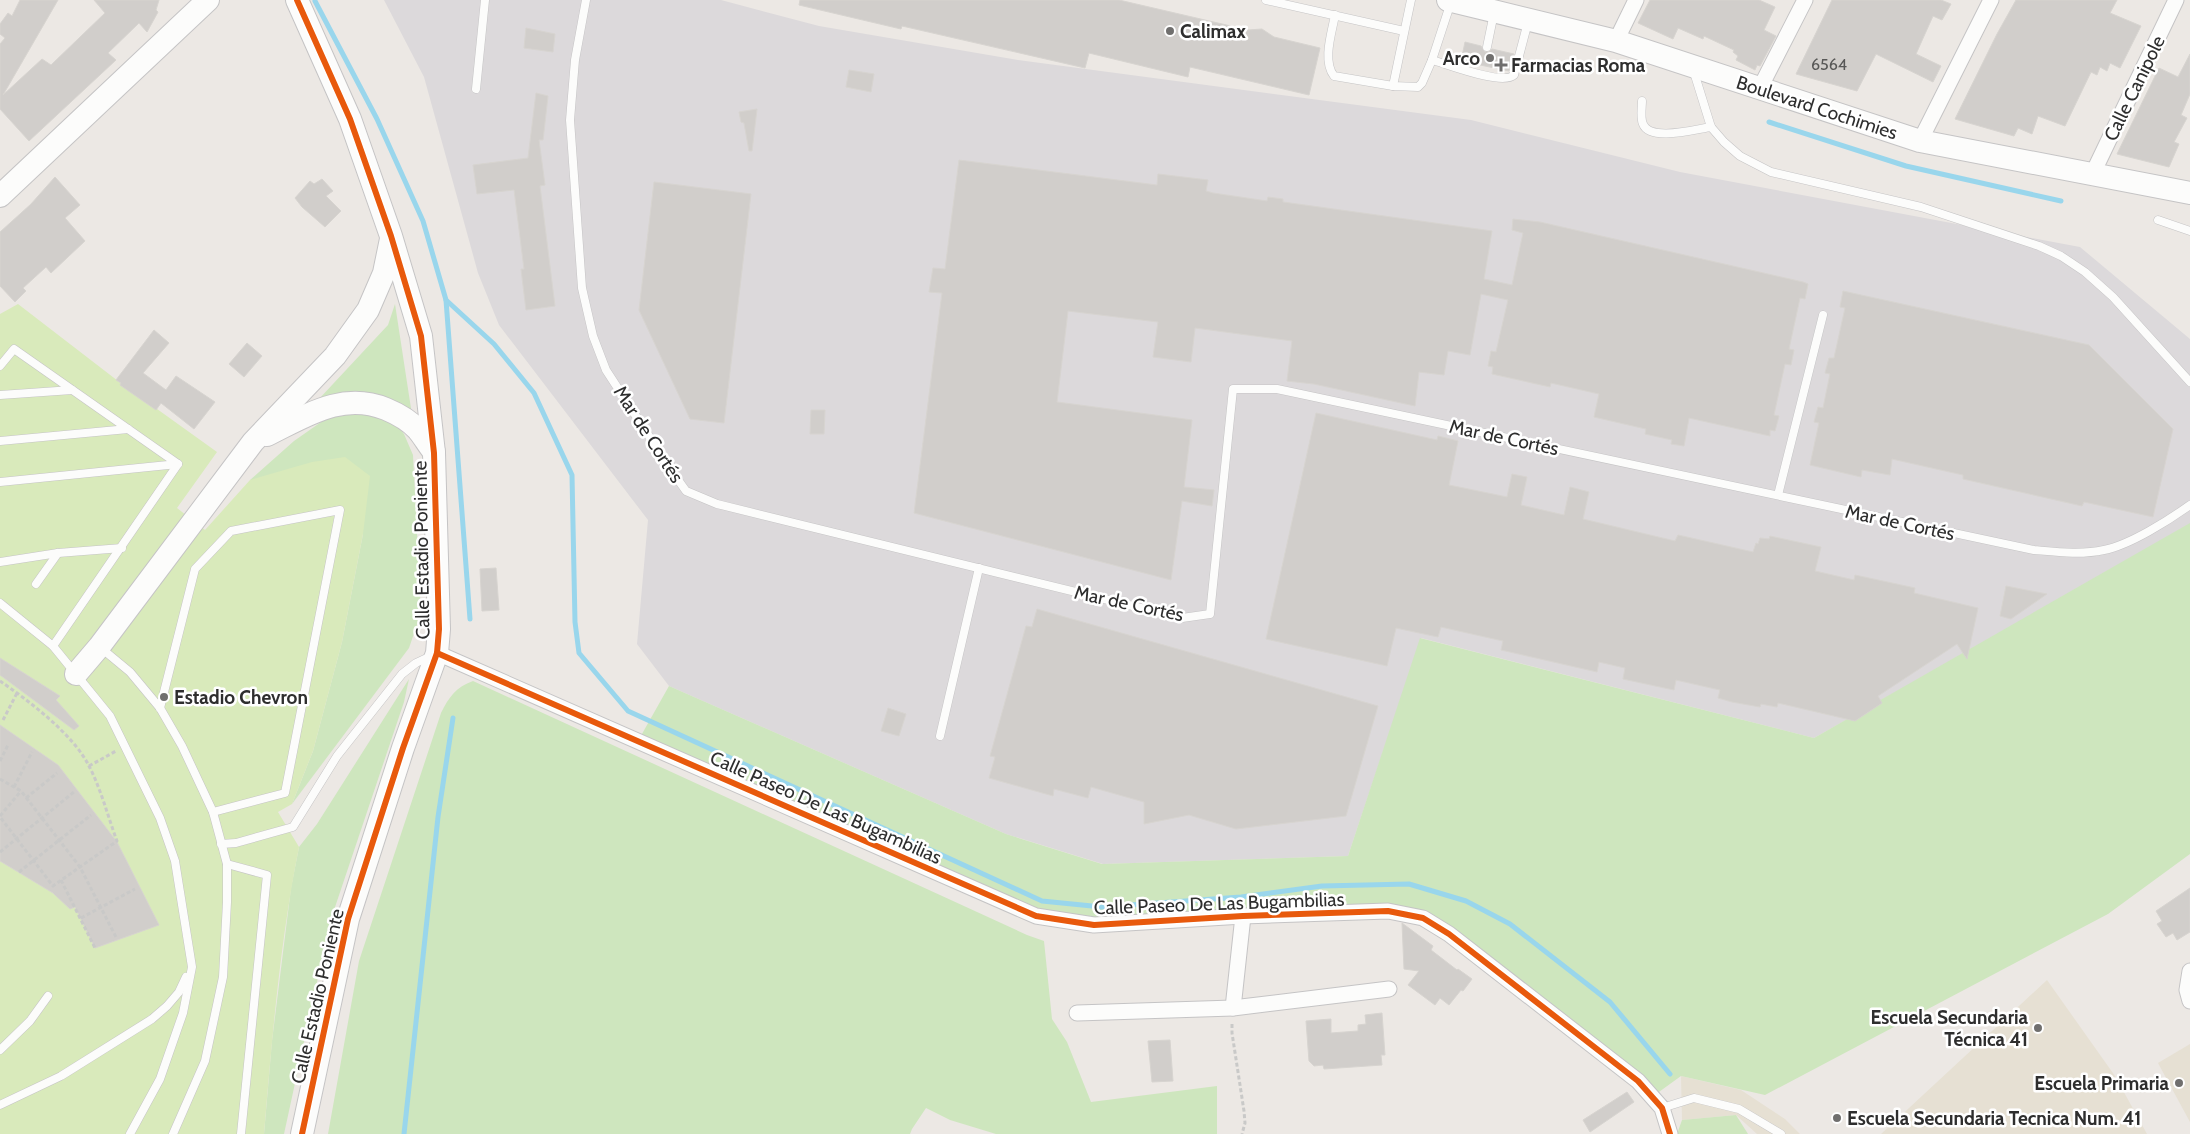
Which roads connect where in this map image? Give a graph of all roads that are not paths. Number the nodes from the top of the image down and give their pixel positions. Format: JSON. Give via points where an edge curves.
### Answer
{"nodes":[{"id":1,"x":297,"y":0,"type":"edge"},
{"id":2,"x":485,"y":0,"type":"edge"},
{"id":3,"x":586,"y":0,"type":"edge"},
{"id":4,"x":1266,"y":0,"type":"edge"},
{"id":5,"x":1411,"y":0,"type":"edge"},
{"id":6,"x":1450,"y":0,"type":"edge"},
{"id":7,"x":1636,"y":0,"type":"edge"},
{"id":8,"x":1805,"y":0,"type":"edge"},
{"id":9,"x":1991,"y":0,"type":"edge"},
{"id":10,"x":2176,"y":0,"type":"edge"},
{"id":11,"x":198,"y":4,"type":"edge"},
{"id":12,"x":1494,"y":11,"type":"junction"},
{"id":13,"x":1335,"y":14,"type":"junction"},
{"id":14,"x":1528,"y":20,"type":"junction"},
{"id":15,"x":1404,"y":30,"type":"junction"},
{"id":16,"x":1616,"y":40,"type":"junction"},
{"id":17,"x":1487,"y":47,"type":"dead end"},
{"id":18,"x":1432,"y":60,"type":"junction"},
{"id":19,"x":1484,"y":65,"type":"dead end"},
{"id":20,"x":1692,"y":65,"type":"junction"},
{"id":21,"x":1483,"y":75,"type":"junction"},
{"id":22,"x":1393,"y":86,"type":"junction"},
{"id":23,"x":1760,"y":88,"type":"junction"},
{"id":24,"x":476,"y":89,"type":"dead end"},
{"id":25,"x":1642,"y":101,"type":"dead end"},
{"id":26,"x":1711,"y":127,"type":"junction"},
{"id":27,"x":1920,"y":141,"type":"junction"},
{"id":28,"x":2092,"y":175,"type":"junction"},
{"id":29,"x":2190,"y":193,"type":"edge"},
{"id":30,"x":0,"y":196,"type":"edge"},
{"id":31,"x":2158,"y":220,"type":"dead end"},
{"id":32,"x":2190,"y":230,"type":"edge"},
{"id":33,"x":391,"y":236,"type":"junction"},
{"id":34,"x":1824,"y":315,"type":"dead end"},
{"id":35,"x":0,"y":366,"type":"edge"},
{"id":36,"x":2190,"y":382,"type":"edge"},
{"id":37,"x":72,"y":390,"type":"junction"},
{"id":38,"x":0,"y":395,"type":"edge"},
{"id":39,"x":128,"y":429,"type":"junction"},
{"id":40,"x":0,"y":441,"type":"edge"},
{"id":41,"x":252,"y":442,"type":"junction"},
{"id":42,"x":434,"y":453,"type":"junction"},
{"id":43,"x":178,"y":464,"type":"junction"},
{"id":44,"x":0,"y":482,"type":"edge"},
{"id":45,"x":1778,"y":496,"type":"junction"},
{"id":46,"x":2190,"y":505,"type":"edge"},
{"id":47,"x":122,"y":548,"type":"junction"},
{"id":48,"x":58,"y":553,"type":"junction"},
{"id":49,"x":0,"y":562,"type":"edge"},
{"id":50,"x":979,"y":568,"type":"junction"},
{"id":51,"x":36,"y":584,"type":"dead end"},
{"id":52,"x":0,"y":603,"type":"edge"},
{"id":53,"x":53,"y":646,"type":"junction"},
{"id":54,"x":99,"y":647,"type":"junction"},
{"id":55,"x":437,"y":653,"type":"junction"},
{"id":56,"x":76,"y":674,"type":"junction"},
{"id":57,"x":160,"y":708,"type":"junction"},
{"id":58,"x":940,"y":736,"type":"dead end"},
{"id":59,"x":213,"y":812,"type":"junction"},
{"id":60,"x":221,"y":844,"type":"junction"},
{"id":61,"x":227,"y":864,"type":"junction"},
{"id":62,"x":1243,"y":916,"type":"junction"},
{"id":63,"x":192,"y":967,"type":"junction"},
{"id":64,"x":2190,"y":971,"type":"edge"},
{"id":65,"x":1388,"y":989,"type":"dead end"},
{"id":66,"x":48,"y":996,"type":"dead end"},
{"id":67,"x":2190,"y":1001,"type":"edge"},
{"id":68,"x":1233,"y":1008,"type":"junction"},
{"id":69,"x":1077,"y":1013,"type":"dead end"},
{"id":70,"x":0,"y":1050,"type":"edge"},
{"id":71,"x":0,"y":1105,"type":"edge"},
{"id":72,"x":1662,"y":1108,"type":"junction"},
{"id":73,"x":130,"y":1134,"type":"edge"},
{"id":74,"x":173,"y":1134,"type":"edge"},
{"id":75,"x":242,"y":1134,"type":"edge"},
{"id":76,"x":302,"y":1134,"type":"edge"},
{"id":77,"x":1670,"y":1134,"type":"edge"},
{"id":78,"x":1781,"y":1134,"type":"edge"}],
"edges":[{"from":1,"to":33,"type":"street","name":"Calle Estadio Poniente","via":[[350,120]]},
{"from":2,"to":24,"type":"lane"},
{"from":3,"to":50,"type":"lane","name":"Mar de Cortés","via":[[575,60],[570,120],[582,288],[593,336],[606,370],[669,468],[686,491],[717,504]]},
{"from":4,"to":13,"type":"lane"},
{"from":5,"to":15,"type":"lane"},
{"from":6,"to":12,"type":"street","name":"Boulevard Cochimies"},
{"from":6,"to":18,"type":"lane"},
{"from":7,"to":16,"type":"street"},
{"from":8,"to":23,"type":"street"},
{"from":9,"to":27,"type":"street"},
{"from":10,"to":28,"type":"street","name":"Calle Canipole"},
{"from":11,"to":30,"type":"street"},
{"from":12,"to":14,"type":"street","name":"Boulevard Cochimies"},
{"from":12,"to":17,"type":"lane"},
{"from":13,"to":15,"type":"lane"},
{"from":13,"to":22,"type":"lane","via":[[1328,62],[1334,76]]},
{"from":14,"to":16,"type":"street","name":"Boulevard Cochimies"},
{"from":14,"to":21,"type":"lane","via":[[1514,74],[1506,79]]},
{"from":15,"to":22,"type":"lane"},
{"from":16,"to":20,"type":"street","name":"Boulevard Cochimies"},
{"from":18,"to":21,"type":"lane"},
{"from":18,"to":22,"type":"lane","via":[[1418,88]]},
{"from":19,"to":21,"type":"lane"},
{"from":20,"to":23,"type":"street","name":"Boulevard Cochimies"},
{"from":20,"to":26,"type":"lane"},
{"from":23,"to":27,"type":"street","name":"Boulevard Cochimies"},
{"from":25,"to":26,"type":"lane","via":[[1642,124],[1648,130],[1676,133]]},
{"from":26,"to":36,"type":"lane","via":[[1740,156],[1771,172],[1922,207],[2061,256],[2113,297]]},
{"from":27,"to":28,"type":"street","name":"Boulevard Cochimies"},
{"from":28,"to":29,"type":"street","name":"Boulevard Cochimies"},
{"from":31,"to":32,"type":"lane"},
{"from":33,"to":41,"type":"street","via":[[384,273],[368,310],[335,356]]},
{"from":33,"to":42,"type":"street","name":"Calle Estadio Poniente","via":[[421,336]]},
{"from":34,"to":45,"type":"lane"},
{"from":35,"to":37,"type":"lane","via":[[14,349]]},
{"from":37,"to":38,"type":"lane"},
{"from":37,"to":39,"type":"lane"},
{"from":39,"to":40,"type":"lane"},
{"from":39,"to":43,"type":"lane"},
{"from":41,"to":42,"type":"street","via":[[317,410],[350,402],[371,403],[401,415],[417,429]]},
{"from":41,"to":54,"type":"street"},
{"from":42,"to":55,"type":"street","name":"Calle Estadio Poniente"},
{"from":43,"to":44,"type":"lane"},
{"from":43,"to":47,"type":"lane"},
{"from":45,"to":46,"type":"lane","name":"Mar de Cortés","via":[[2034,550],[2066,553],[2106,550],[2124,544]]},
{"from":45,"to":50,"type":"lane","name":"Mar de Cortés","via":[[1277,389],[1233,389],[1210,614],[1182,618]]},
{"from":47,"to":48,"type":"lane"},
{"from":47,"to":53,"type":"lane"},
{"from":48,"to":49,"type":"lane"},
{"from":48,"to":51,"type":"lane"},
{"from":50,"to":58,"type":"lane"},
{"from":52,"to":53,"type":"lane"},
{"from":53,"to":56,"type":"lane"},
{"from":54,"to":56,"type":"street"},
{"from":54,"to":57,"type":"lane","via":[[130,672]]},
{"from":55,"to":60,"type":"lane","via":[[402,674],[337,756],[293,827]]},
{"from":55,"to":62,"type":"street","name":"Calle Paseo De Las Bugambilias","via":[[1036,916],[1094,925]]},
{"from":55,"to":76,"type":"street","name":"Calle Estadio Poniente","via":[[348,919]]},
{"from":56,"to":63,"type":"lane","via":[[110,716],[160,818],[175,861]]},
{"from":57,"to":59,"type":"lane"},
{"from":57,"to":59,"type":"lane","via":[[195,570],[231,531],[340,510],[284,793]]},
{"from":59,"to":60,"type":"lane"},
{"from":60,"to":61,"type":"lane"},
{"from":61,"to":74,"type":"lane","via":[[223,977],[205,1062]]},
{"from":61,"to":75,"type":"lane","via":[[267,875]]},
{"from":62,"to":68,"type":"street"},
{"from":62,"to":72,"type":"street","name":"Calle Paseo De Las Bugambilias","via":[[1388,911],[1423,918],[1449,934],[1638,1081]]},
{"from":63,"to":71,"type":"lane","via":[[179,992],[152,1019],[62,1076]]},
{"from":63,"to":73,"type":"lane","via":[[183,1013],[160,1079]]},
{"from":64,"to":67,"type":"street","via":[[2187,990]]},
{"from":65,"to":68,"type":"street"},
{"from":66,"to":70,"type":"lane","via":[[30,1021]]},
{"from":68,"to":69,"type":"street"},
{"from":72,"to":77,"type":"street","name":"Calle Paseo De Las Bugambilias"},
{"from":72,"to":78,"type":"lane","via":[[1694,1098],[1739,1109]]}]}
